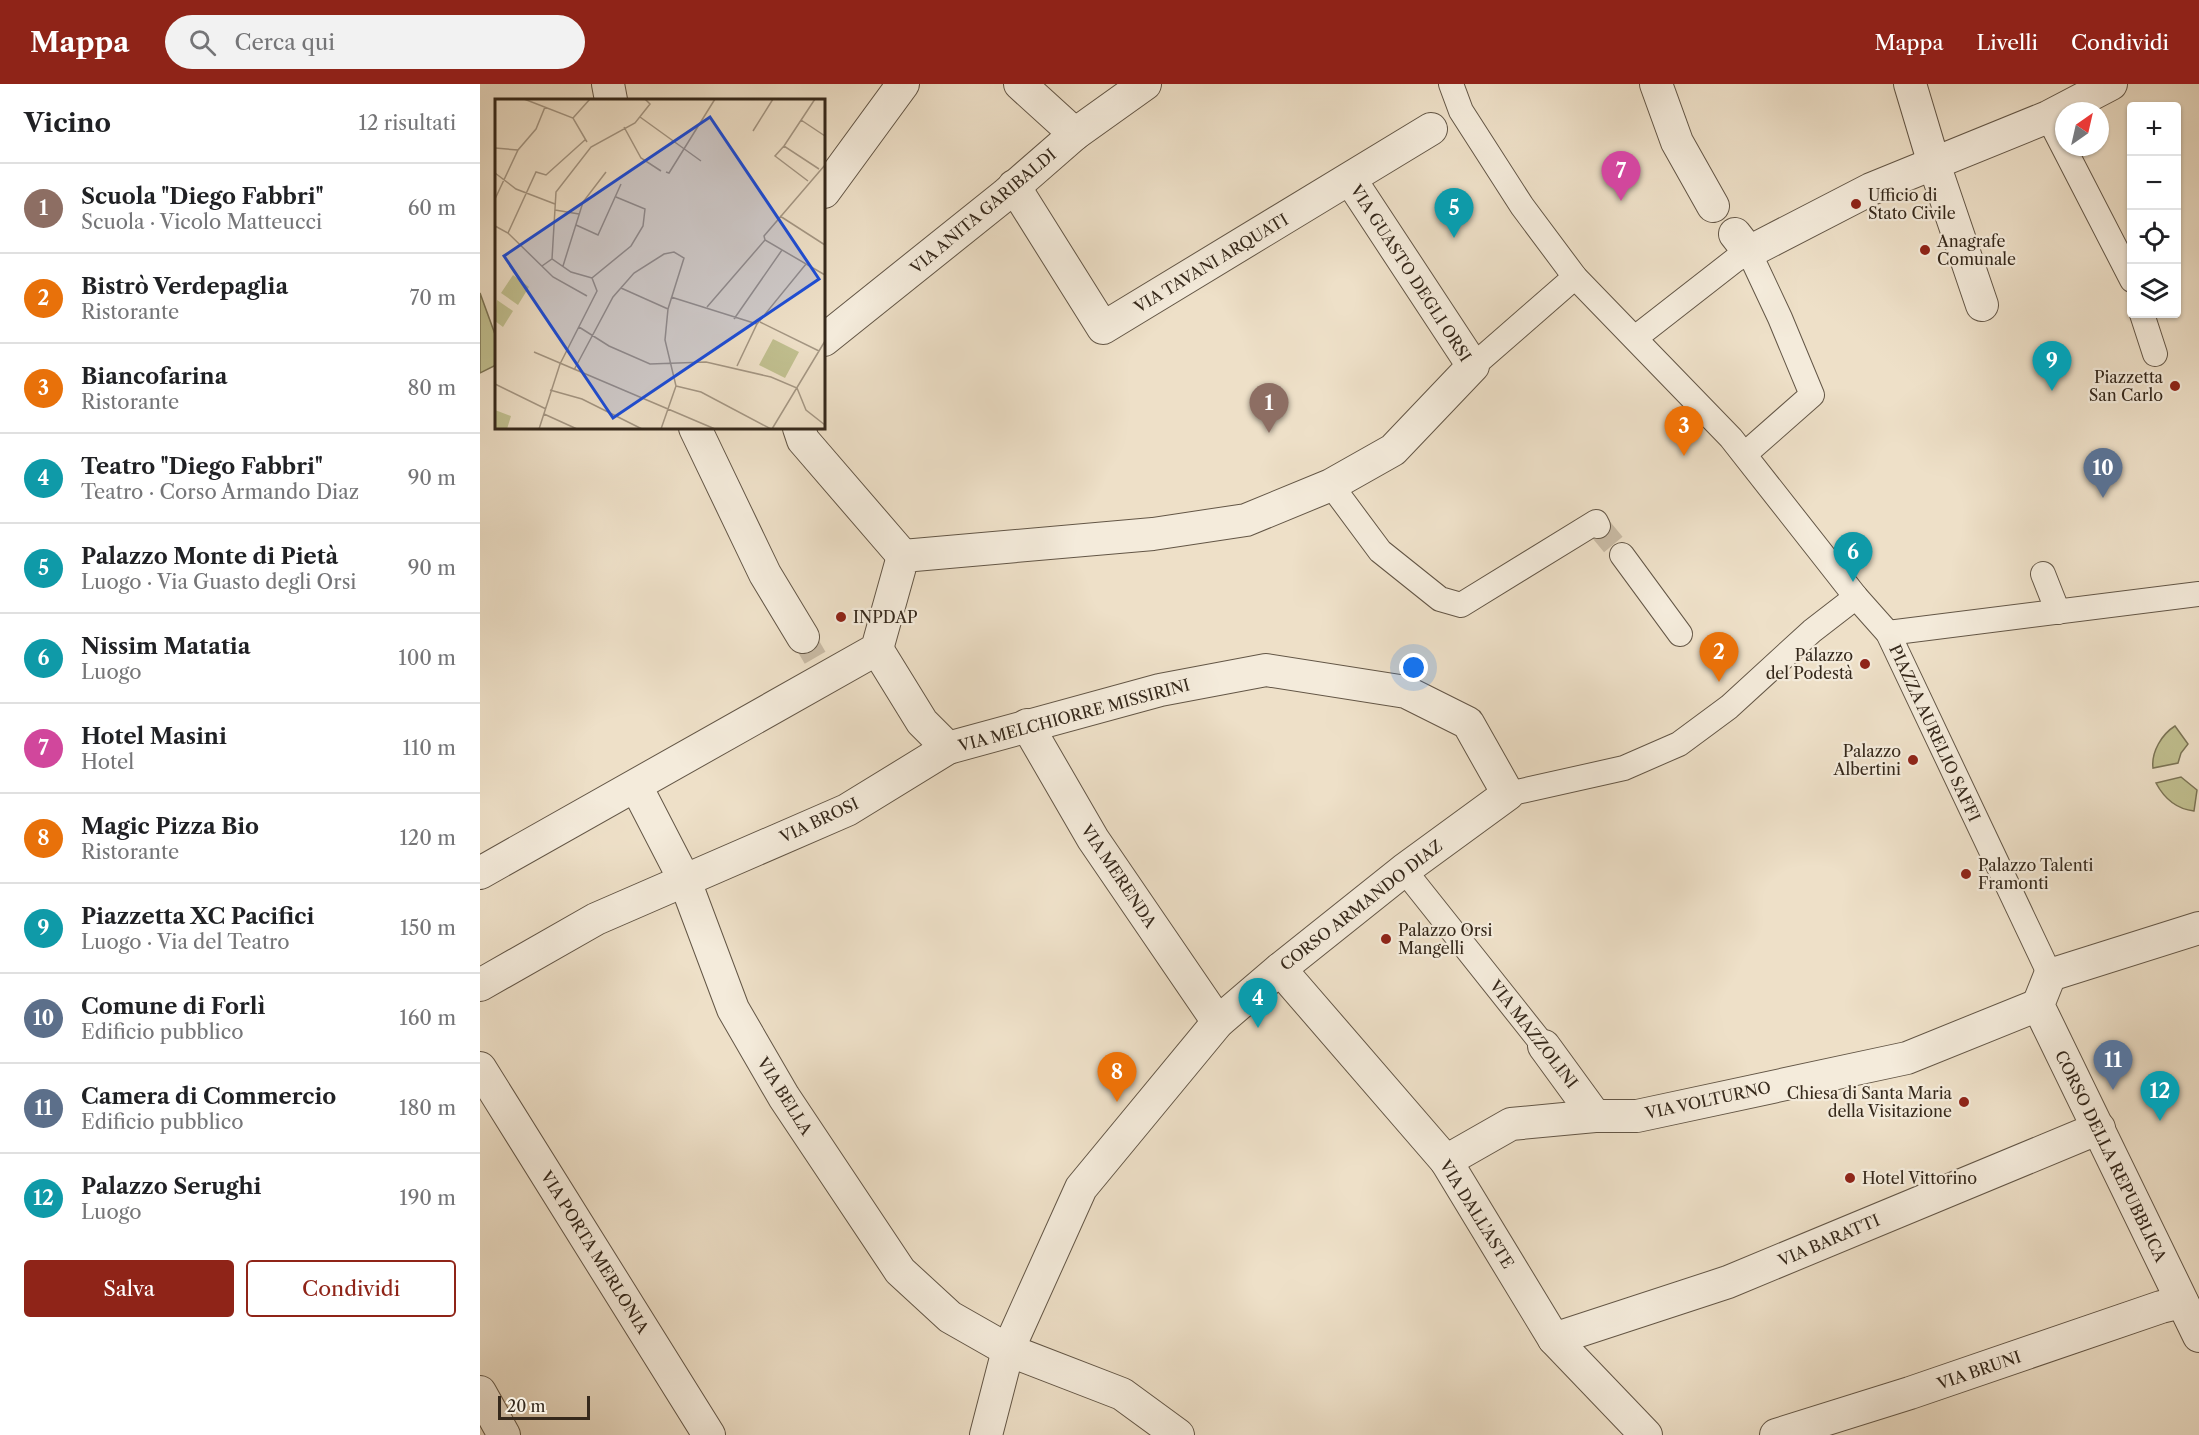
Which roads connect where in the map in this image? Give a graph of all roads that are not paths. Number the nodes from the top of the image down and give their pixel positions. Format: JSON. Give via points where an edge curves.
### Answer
{"nodes":[{"id":1,"x":608,"y":84,"type":"edge"},
{"id":2,"x":903,"y":84,"type":"edge"},
{"id":3,"x":1020,"y":84,"type":"edge"},
{"id":4,"x":1145,"y":84,"type":"edge"},
{"id":5,"x":1451,"y":84,"type":"edge"},
{"id":6,"x":1656,"y":84,"type":"edge"},
{"id":7,"x":1910,"y":84,"type":"edge"},
{"id":8,"x":2111,"y":84,"type":"edge"},
{"id":9,"x":611,"y":99,"type":"edge"},
{"id":10,"x":1461,"y":111,"type":"junction"},
{"id":11,"x":2048,"y":117,"type":"junction"},
{"id":12,"x":1431,"y":129,"type":"joint"},
{"id":13,"x":1075,"y":134,"type":"junction"},
{"id":14,"x":1934,"y":164,"type":"junction"},
{"id":15,"x":1350,"y":179,"type":"junction"},
{"id":16,"x":1014,"y":186,"type":"junction"},
{"id":17,"x":825,"y":191,"type":"edge"},
{"id":18,"x":1713,"y":206,"type":"dead end"},
{"id":19,"x":1742,"y":243,"type":"junction"},
{"id":20,"x":2127,"y":270,"type":"edge"},
{"id":21,"x":1575,"y":277,"type":"junction"},
{"id":22,"x":1982,"y":304,"type":"dead end"},
{"id":23,"x":2143,"y":318,"type":"edge"},
{"id":24,"x":1635,"y":338,"type":"junction"},
{"id":25,"x":825,"y":339,"type":"edge"},
{"id":26,"x":2155,"y":354,"type":"dead end"},
{"id":27,"x":1473,"y":366,"type":"junction"},
{"id":28,"x":695,"y":429,"type":"edge"},
{"id":29,"x":799,"y":429,"type":"edge"},
{"id":30,"x":1745,"y":454,"type":"junction"},
{"id":31,"x":1331,"y":486,"type":"junction"},
{"id":32,"x":1598,"y":526,"type":"dead end"},
{"id":33,"x":1622,"y":555,"type":"tunnel mouth"},
{"id":34,"x":903,"y":556,"type":"junction"},
{"id":35,"x":2043,"y":574,"type":"dead end"},
{"id":36,"x":2199,"y":594,"type":"edge"},
{"id":37,"x":1856,"y":597,"type":"junction"},
{"id":38,"x":2058,"y":612,"type":"junction"},
{"id":39,"x":1888,"y":633,"type":"junction"},
{"id":40,"x":1680,"y":634,"type":"dead end"},
{"id":41,"x":877,"y":649,"type":"junction"},
{"id":42,"x":816,"y":658,"type":"junction"},
{"id":43,"x":1027,"y":725,"type":"junction"},
{"id":44,"x":948,"y":747,"type":"junction"},
{"id":45,"x":636,"y":786,"type":"junction"},
{"id":46,"x":1508,"y":794,"type":"junction"},
{"id":47,"x":1404,"y":870,"type":"junction"},
{"id":48,"x":480,"y":873,"type":"edge"},
{"id":49,"x":685,"y":881,"type":"junction"},
{"id":50,"x":2199,"y":927,"type":"edge"},
{"id":51,"x":1280,"y":969,"type":"junction"},
{"id":52,"x":2050,"y":975,"type":"junction"},
{"id":53,"x":480,"y":985,"type":"edge"},
{"id":54,"x":2038,"y":1005,"type":"junction"},
{"id":55,"x":1218,"y":1022,"type":"junction"},
{"id":56,"x":1544,"y":1047,"type":"joint"},
{"id":57,"x":480,"y":1068,"type":"edge"},
{"id":58,"x":1594,"y":1116,"type":"junction"},
{"id":59,"x":2098,"y":1128,"type":"junction"},
{"id":60,"x":1446,"y":1161,"type":"junction"},
{"id":61,"x":2182,"y":1302,"type":"junction"},
{"id":62,"x":2199,"y":1336,"type":"edge"},
{"id":63,"x":1554,"y":1339,"type":"junction"},
{"id":64,"x":1008,"y":1350,"type":"junction"},
{"id":65,"x":480,"y":1392,"type":"edge"},
{"id":66,"x":504,"y":1435,"type":"edge"},
{"id":67,"x":709,"y":1435,"type":"edge"},
{"id":68,"x":986,"y":1435,"type":"edge"},
{"id":69,"x":1178,"y":1435,"type":"edge"},
{"id":70,"x":1646,"y":1435,"type":"edge"},
{"id":71,"x":1776,"y":1435,"type":"edge"}],
"edges":[{"from":1,"to":9,"type":"street"},
{"from":2,"to":17,"type":"street"},
{"from":3,"to":13,"type":"street"},
{"from":4,"to":13,"type":"street","name":"VIA ANITA GARIBALDI"},
{"from":5,"to":10,"type":"street"},
{"from":6,"to":18,"type":"street","via":[[1677,142]]},
{"from":7,"to":14,"type":"street"},
{"from":8,"to":11,"type":"street"},
{"from":10,"to":12,"type":"street","name":"VIA TAVANI ARQUATI"},
{"from":10,"to":21,"type":"street","via":[[1522,206]]},
{"from":11,"to":14,"type":"street"},
{"from":11,"to":20,"type":"street"},
{"from":12,"to":15,"type":"street","name":"VIA TAVANI ARQUATI"},
{"from":13,"to":16,"type":"street","name":"VIA ANITA GARIBALDI"},
{"from":14,"to":19,"type":"street"},
{"from":14,"to":22,"type":"street"},
{"from":15,"to":16,"type":"street","name":"VIA TAVANI ARQUATI","via":[[1103,328]]},
{"from":15,"to":27,"type":"street","name":"VIA GUASTO DEGLI ORSI"},
{"from":16,"to":25,"type":"street","name":"VIA ANITA GARIBALDI"},
{"from":19,"to":24,"type":"street","via":[[1735,260]]},
{"from":19,"to":30,"type":"street","via":[[1780,318],[1812,395]]},
{"from":21,"to":24,"type":"street"},
{"from":21,"to":27,"type":"street"},
{"from":23,"to":26,"type":"street"},
{"from":24,"to":30,"type":"street"},
{"from":27,"to":31,"type":"street","via":[[1393,450]]},
{"from":28,"to":42,"type":"street","via":[[765,574]]},
{"from":29,"to":34,"type":"street","via":[[803,440]]},
{"from":30,"to":37,"type":"street"},
{"from":31,"to":32,"type":"street","via":[[1380,551],[1440,599],[1461,605],[1596,522]]},
{"from":31,"to":34,"type":"street","via":[[1246,520],[1153,534]]},
{"from":33,"to":40,"type":"street"},
{"from":34,"to":41,"type":"street"},
{"from":35,"to":38,"type":"street"},
{"from":36,"to":38,"type":"street","name":"PIAZZA AURELIO SAFFI"},
{"from":37,"to":39,"type":"street"},
{"from":37,"to":46,"type":"street","name":"CORSO ARMANDO DIAZ","via":[[1812,631],[1729,707],[1679,744],[1624,768]]},
{"from":38,"to":39,"type":"street","name":"PIAZZA AURELIO SAFFI"},
{"from":39,"to":52,"type":"street","name":"PIAZZA AURELIO SAFFI"},
{"from":41,"to":42,"type":"street"},
{"from":41,"to":44,"type":"street","via":[[922,722]]},
{"from":42,"to":45,"type":"street"},
{"from":43,"to":44,"type":"street","name":"VIA MELCHIORRE MISSIRINI"},
{"from":43,"to":46,"type":"street","name":"VIA MELCHIORRE MISSIRINI","via":[[1160,690],[1266,670],[1406,692],[1468,723]]},
{"from":43,"to":55,"type":"street","name":"VIA MERENDA","via":[[1093,839]]},
{"from":44,"to":49,"type":"street","name":"VIA BROSI","via":[[847,810]]},
{"from":45,"to":48,"type":"street"},
{"from":45,"to":49,"type":"street","name":"VIA BELLA"},
{"from":46,"to":47,"type":"street","name":"CORSO ARMANDO DIAZ"},
{"from":47,"to":51,"type":"street","name":"CORSO ARMANDO DIAZ"},
{"from":47,"to":56,"type":"street","name":"VIA MAZZOLINI"},
{"from":49,"to":53,"type":"street","name":"VIA BROSI","via":[[596,919]]},
{"from":49,"to":64,"type":"street","name":"VIA BELLA","via":[[733,1009],[784,1097],[900,1271],[950,1317]]},
{"from":50,"to":52,"type":"street"},
{"from":51,"to":55,"type":"street","name":"CORSO ARMANDO DIAZ"},
{"from":51,"to":60,"type":"street","name":"VIA DALL'ASTE"},
{"from":52,"to":54,"type":"street"},
{"from":54,"to":58,"type":"street","name":"VIA VOLTURNO","via":[[1907,1058],[1636,1116]]},
{"from":54,"to":59,"type":"street","name":"CORSO DELLA REPUBBLICA"},
{"from":55,"to":64,"type":"street","name":"CORSO ARMANDO DIAZ","via":[[1081,1188]]},
{"from":56,"to":58,"type":"street","name":"VIA MAZZOLINI"},
{"from":57,"to":67,"type":"street","name":"VIA PORTA MERLONIA"},
{"from":58,"to":60,"type":"street","name":"VIA VOLTURNO","via":[[1511,1124]]},
{"from":59,"to":61,"type":"street","name":"CORSO DELLA REPUBBLICA"},
{"from":59,"to":63,"type":"street","name":"VIA BARATTI","via":[[1728,1282]]},
{"from":60,"to":63,"type":"street","name":"VIA DALL'ASTE"},
{"from":61,"to":62,"type":"street","name":"CORSO DELLA REPUBBLICA"},
{"from":61,"to":71,"type":"street","name":"VIA BRUNI"},
{"from":63,"to":70,"type":"street","name":"VIA DALL'ASTE"},
{"from":64,"to":68,"type":"street","name":"CORSO ARMANDO DIAZ"},
{"from":64,"to":69,"type":"street","name":"VIA BELLA","via":[[1122,1394]]},
{"from":65,"to":66,"type":"street"}]}
